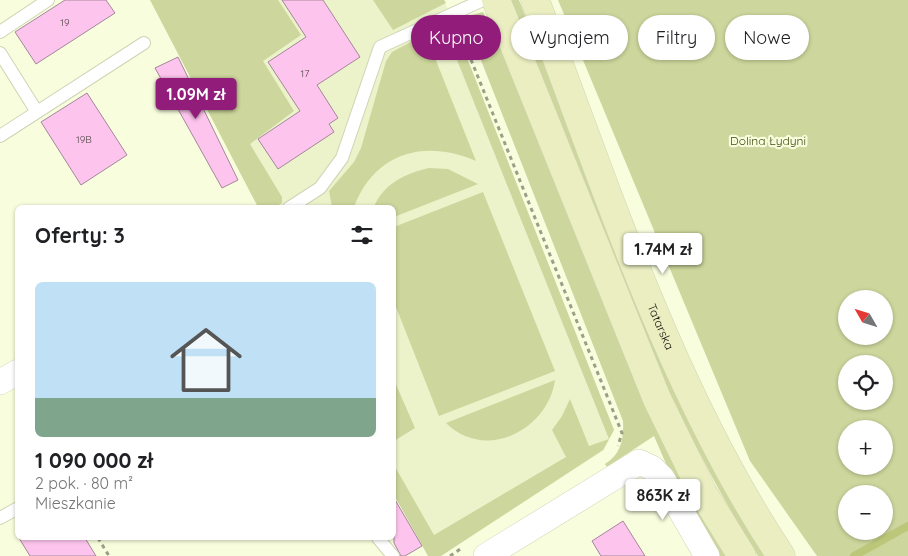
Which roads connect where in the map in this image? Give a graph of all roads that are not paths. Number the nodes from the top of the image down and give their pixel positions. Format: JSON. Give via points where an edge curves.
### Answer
{"nodes":[{"id":1,"x":48,"y":0,"type":"edge"},
{"id":2,"x":483,"y":0,"type":"edge"},
{"id":3,"x":496,"y":0,"type":"edge"},
{"id":4,"x":535,"y":0,"type":"edge"},
{"id":5,"x":0,"y":32,"type":"edge"},
{"id":6,"x":144,"y":43,"type":"dead end"},
{"id":7,"x":0,"y":52,"type":"edge"},
{"id":8,"x":37,"y":112,"type":"junction"},
{"id":9,"x":0,"y":136,"type":"edge"},
{"id":10,"x":294,"y":205,"type":"edge"},
{"id":11,"x":15,"y":374,"type":"edge"},
{"id":12,"x":0,"y":382,"type":"edge"},
{"id":13,"x":15,"y":510,"type":"edge"},
{"id":14,"x":0,"y":518,"type":"edge"},
{"id":15,"x":380,"y":540,"type":"edge"},
{"id":16,"x":393,"y":556,"type":"edge"},
{"id":17,"x":486,"y":556,"type":"edge"},
{"id":18,"x":707,"y":556,"type":"edge"},
{"id":19,"x":742,"y":556,"type":"edge"},
{"id":20,"x":781,"y":556,"type":"edge"}],
"edges":[{"from":1,"to":5,"type":"lane"},
{"from":2,"to":10,"type":"lane","via":[[380,47],[342,158],[320,188]]},
{"from":3,"to":19,"type":"main road","via":[[657,399],[703,493]]},
{"from":4,"to":20,"type":"main road","name":"Tatarska","via":[[644,285],[685,380],[724,460]]},
{"from":6,"to":8,"type":"lane"},
{"from":7,"to":8,"type":"lane"},
{"from":8,"to":9,"type":"lane"},
{"from":11,"to":12,"type":"street"},
{"from":13,"to":14,"type":"lane"},
{"from":15,"to":16,"type":"lane"},
{"from":17,"to":18,"type":"street","via":[[638,462],[652,468],[662,478]]}]}
